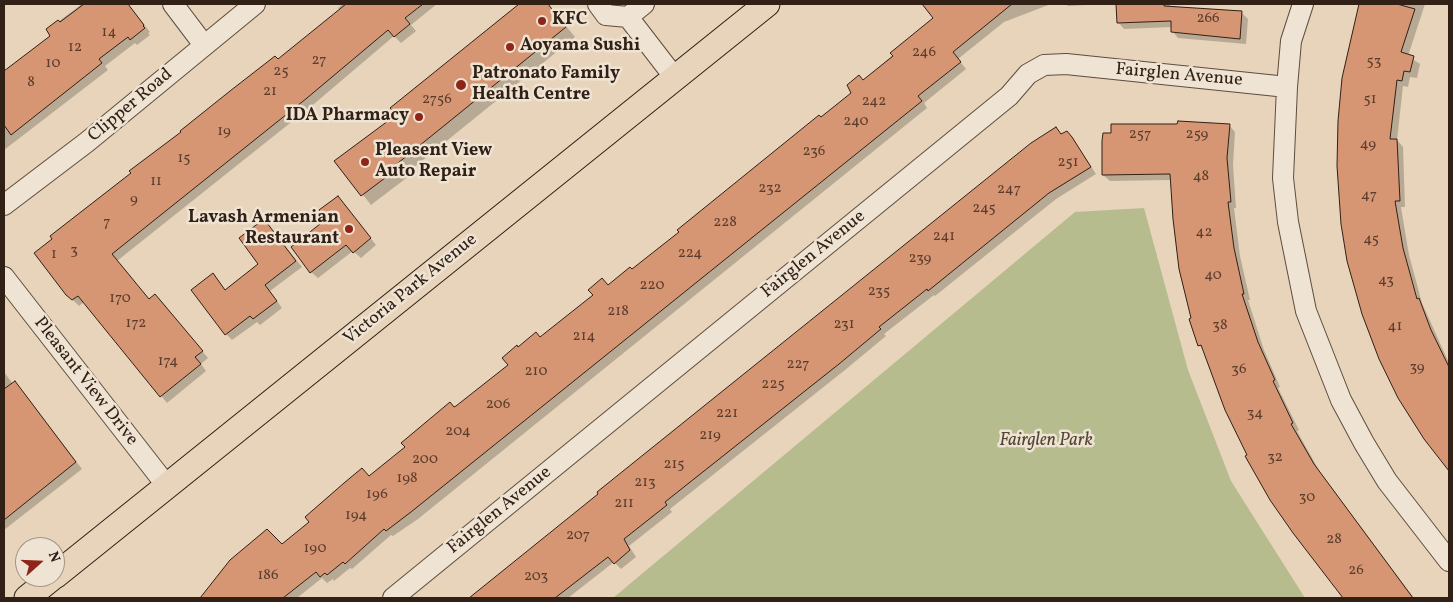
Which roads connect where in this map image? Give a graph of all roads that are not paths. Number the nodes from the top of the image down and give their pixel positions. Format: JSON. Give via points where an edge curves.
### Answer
{"nodes":[{"id":1,"x":173,"y":4,"type":"edge"},
{"id":2,"x":255,"y":4,"type":"edge"},
{"id":3,"x":598,"y":4,"type":"edge"},
{"id":4,"x":644,"y":4,"type":"edge"},
{"id":5,"x":767,"y":4,"type":"edge"},
{"id":6,"x":1303,"y":4,"type":"edge"},
{"id":7,"x":628,"y":17,"type":"junction"},
{"id":8,"x":204,"y":45,"type":"junction"},
{"id":9,"x":675,"y":78,"type":"junction"},
{"id":10,"x":1287,"y":87,"type":"junction"},
{"id":11,"x":4,"y":205,"type":"edge"},
{"id":12,"x":4,"y":277,"type":"edge"},
{"id":13,"x":167,"y":486,"type":"junction"},
{"id":14,"x":1449,"y":561,"type":"edge"},
{"id":15,"x":65,"y":567,"type":"edge"},
{"id":16,"x":40,"y":587,"type":"edge"},
{"id":17,"x":27,"y":598,"type":"edge"},
{"id":18,"x":392,"y":598,"type":"edge"}],
"edges":[{"from":1,"to":8,"type":"street"},
{"from":2,"to":8,"type":"street","name":"Clipper Road"},
{"from":3,"to":7,"type":"street","via":[[606,15]]},
{"from":4,"to":7,"type":"street"},
{"from":5,"to":9,"type":"main road","name":"Victoria Park Avenue"},
{"from":6,"to":10,"type":"street","via":[[1291,41]]},
{"from":7,"to":9,"type":"street"},
{"from":8,"to":11,"type":"street","name":"Clipper Road","via":[[87,142]]},
{"from":9,"to":13,"type":"main road","name":"Victoria Park Avenue"},
{"from":10,"to":14,"type":"street","via":[[1284,178],[1287,213],[1306,311],[1341,400],[1364,442],[1387,481]]},
{"from":10,"to":18,"type":"street","name":"Fairglen Avenue","via":[[1066,64],[1044,65],[1028,74],[1010,96]]},
{"from":12,"to":13,"type":"street","name":"Pleasant View Drive"},
{"from":13,"to":15,"type":"main road","name":"Victoria Park Avenue"},
{"from":16,"to":17,"type":"main road","name":"Victoria Park Avenue"}]}
